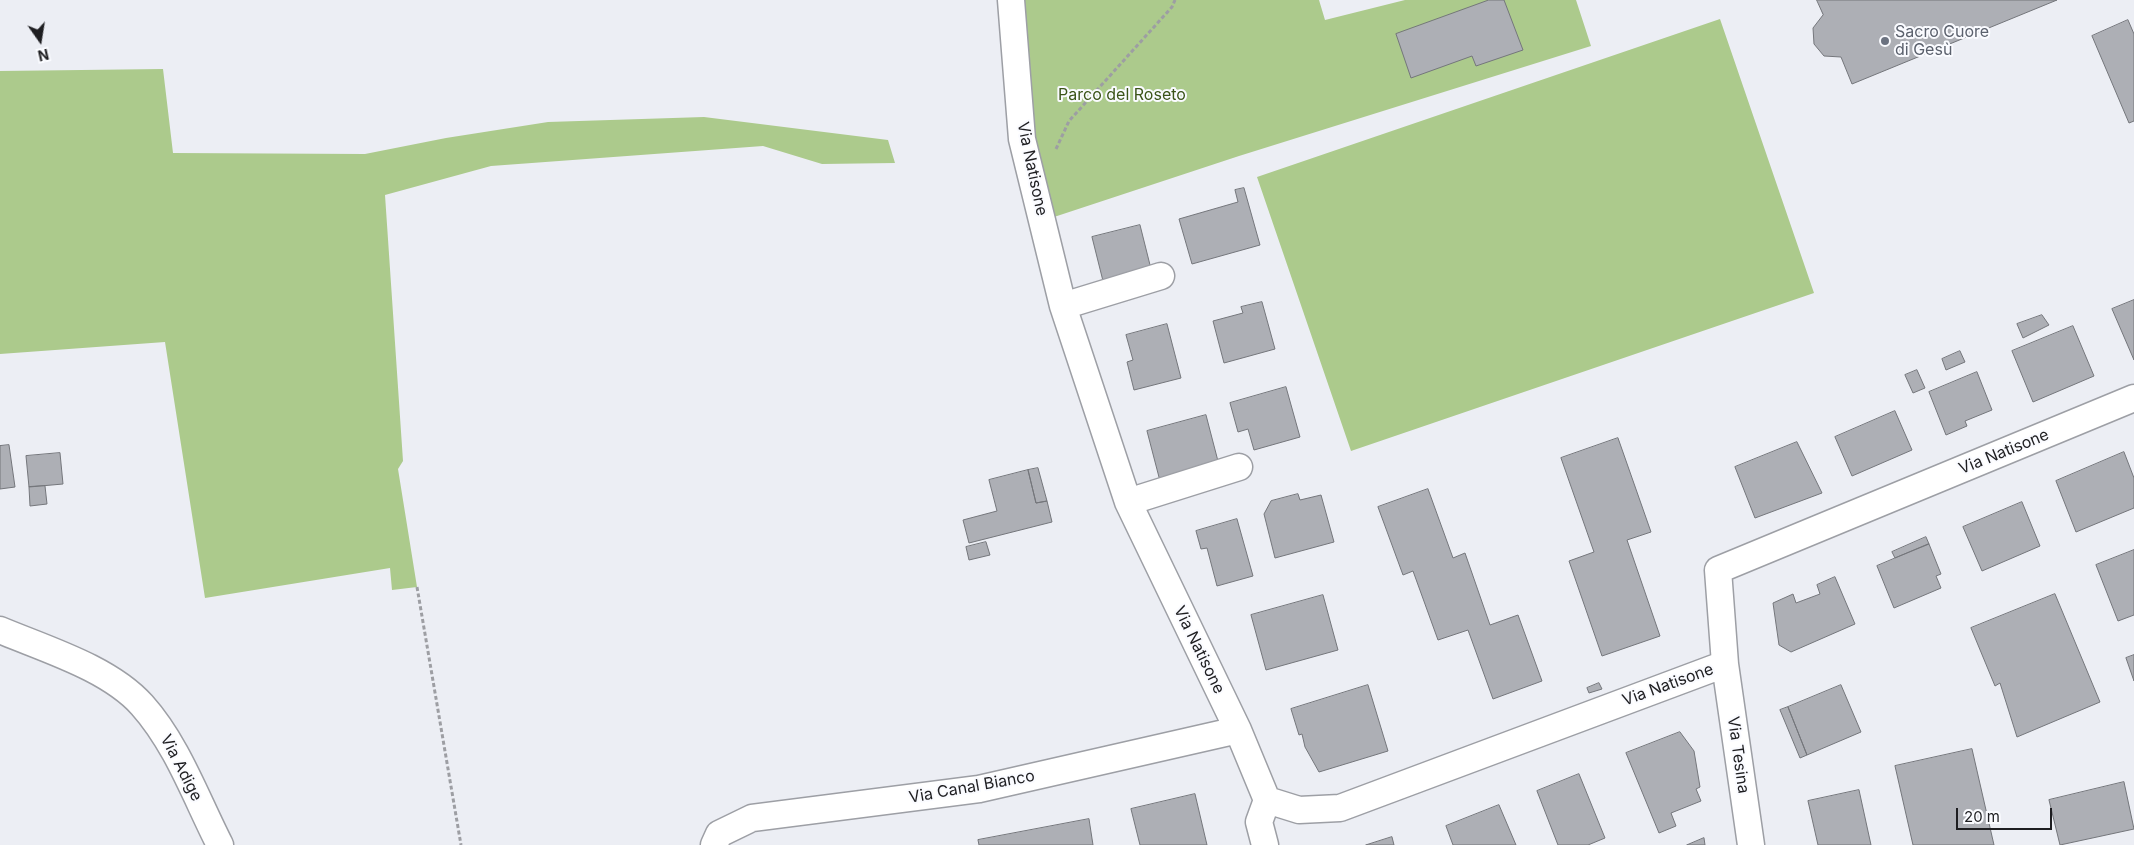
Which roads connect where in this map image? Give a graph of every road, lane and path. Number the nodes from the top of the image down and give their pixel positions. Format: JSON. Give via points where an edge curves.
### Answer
{"nodes":[{"id":1,"x":1011,"y":0,"type":"edge"},
{"id":2,"x":1175,"y":0,"type":"edge"},
{"id":3,"x":1036,"y":188,"type":"junction"},
{"id":4,"x":1161,"y":276,"type":"dead end"},
{"id":5,"x":1063,"y":306,"type":"junction"},
{"id":6,"x":2134,"y":398,"type":"edge"},
{"id":7,"x":1239,"y":468,"type":"dead end"},
{"id":8,"x":1128,"y":502,"type":"junction"},
{"id":9,"x":418,"y":587,"type":"dead end"},
{"id":10,"x":0,"y":630,"type":"edge"},
{"id":11,"x":1725,"y":664,"type":"junction"},
{"id":12,"x":1238,"y":730,"type":"junction"},
{"id":13,"x":1267,"y":800,"type":"junction"},
{"id":14,"x":220,"y":845,"type":"edge"},
{"id":15,"x":461,"y":845,"type":"edge"},
{"id":16,"x":714,"y":845,"type":"edge"},
{"id":17,"x":1265,"y":845,"type":"edge"},
{"id":18,"x":1751,"y":845,"type":"edge"}],
"edges":[{"from":1,"to":3,"type":"street","name":"Via Natisone","via":[[1022,139]]},
{"from":2,"to":3,"type":"path","via":[[1069,121]]},
{"from":3,"to":5,"type":"street","name":"Via Natisone"},
{"from":4,"to":5,"type":"street"},
{"from":5,"to":8,"type":"street","name":"Via Natisone"},
{"from":6,"to":11,"type":"street","name":"Via Natisone","via":[[1718,570]]},
{"from":7,"to":8,"type":"street"},
{"from":8,"to":12,"type":"street","name":"Via Natisone"},
{"from":9,"to":15,"type":"path"},
{"from":10,"to":14,"type":"street","name":"Via Adige","via":[[90,668],[141,703],[167,737]]},
{"from":11,"to":13,"type":"street","name":"Via Natisone","via":[[1340,808],[1299,810]]},
{"from":11,"to":18,"type":"street","name":"Via Tesina"},
{"from":12,"to":13,"type":"street","name":"Via Natisone"},
{"from":12,"to":16,"type":"street","name":"Via Canal Bianco","via":[[979,789],[752,818],[719,834]]},
{"from":13,"to":17,"type":"street","via":[[1258,822]]}]}
